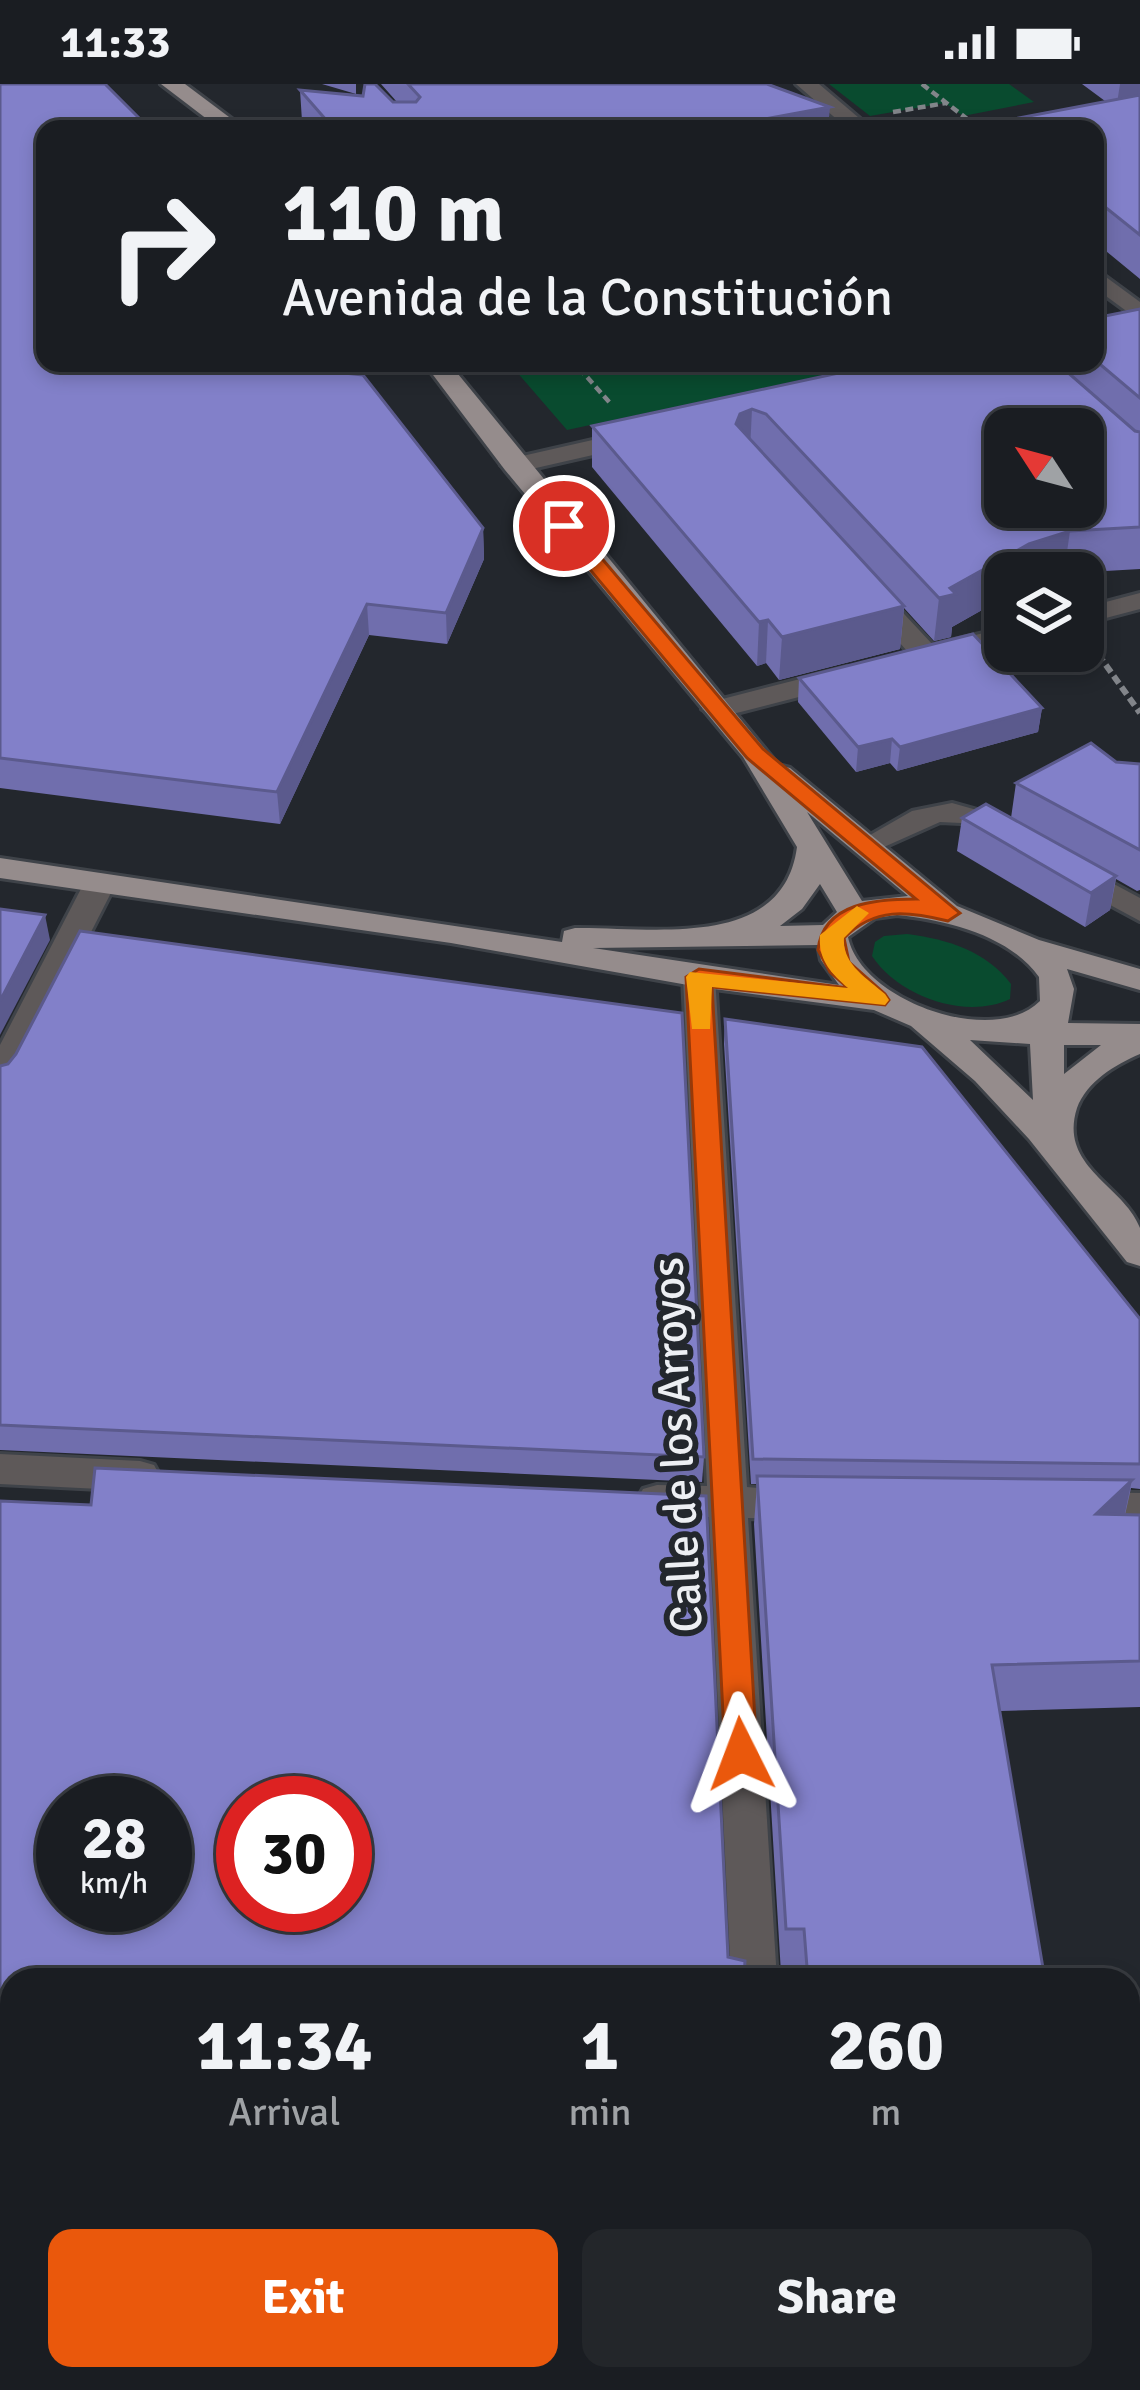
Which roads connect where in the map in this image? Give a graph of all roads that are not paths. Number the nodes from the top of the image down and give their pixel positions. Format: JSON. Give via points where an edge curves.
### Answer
{"nodes":[{"id":1,"x":171,"y":84,"type":"edge"},
{"id":2,"x":806,"y":84,"type":"edge"},
{"id":3,"x":221,"y":120,"type":"edge"},
{"id":4,"x":850,"y":120,"type":"edge"},
{"id":5,"x":1104,"y":284,"type":"edge"},
{"id":6,"x":1140,"y":314,"type":"edge"},
{"id":7,"x":443,"y":372,"type":"edge"},
{"id":8,"x":676,"y":429,"type":"edge"},
{"id":9,"x":514,"y":465,"type":"junction"},
{"id":10,"x":846,"y":568,"type":"edge"},
{"id":11,"x":1140,"y":602,"type":"edge"},
{"id":12,"x":1104,"y":611,"type":"edge"},
{"id":13,"x":984,"y":641,"type":"edge"},
{"id":14,"x":927,"y":656,"type":"junction"},
{"id":15,"x":717,"y":709,"type":"junction"},
{"id":16,"x":755,"y":753,"type":"junction"},
{"id":17,"x":866,"y":846,"type":"junction"},
{"id":18,"x":812,"y":848,"type":"junction"},
{"id":19,"x":0,"y":868,"type":"edge"},
{"id":20,"x":100,"y":883,"type":"junction"},
{"id":21,"x":1140,"y":910,"type":"edge"},
{"id":22,"x":948,"y":913,"type":"junction"},
{"id":23,"x":843,"y":925,"type":"junction"},
{"id":24,"x":713,"y":936,"type":"junction"},
{"id":25,"x":481,"y":938,"type":"junction"},
{"id":26,"x":1024,"y":946,"type":"junction"},
{"id":27,"x":699,"y":977,"type":"junction"},
{"id":28,"x":1140,"y":980,"type":"edge"},
{"id":29,"x":876,"y":1000,"type":"junction"},
{"id":30,"x":914,"y":1015,"type":"junction"},
{"id":31,"x":1053,"y":1018,"type":"junction"},
{"id":32,"x":1140,"y":1039,"type":"edge"},
{"id":33,"x":0,"y":1077,"type":"edge"},
{"id":34,"x":1058,"y":1142,"type":"junction"},
{"id":35,"x":1140,"y":1253,"type":"edge"},
{"id":36,"x":0,"y":1469,"type":"edge"},
{"id":37,"x":186,"y":1478,"type":"edge"},
{"id":38,"x":628,"y":1498,"type":"edge"},
{"id":39,"x":727,"y":1503,"type":"junction"},
{"id":40,"x":839,"y":1505,"type":"edge"},
{"id":41,"x":1047,"y":1507,"type":"edge"},
{"id":42,"x":1140,"y":1508,"type":"edge"},
{"id":43,"x":753,"y":1968,"type":"edge"}],
"edges":[{"from":1,"to":3,"type":"main road"},
{"from":2,"to":4,"type":"street"},
{"from":5,"to":6,"type":"street"},
{"from":7,"to":9,"type":"main road"},
{"from":8,"to":9,"type":"street"},
{"from":9,"to":15,"type":"main road"},
{"from":10,"to":14,"type":"street"},
{"from":11,"to":12,"type":"street"},
{"from":13,"to":14,"type":"street"},
{"from":14,"to":15,"type":"street"},
{"from":15,"to":16,"type":"main road"},
{"from":16,"to":17,"type":"main road"},
{"from":16,"to":18,"type":"main road"},
{"from":17,"to":21,"type":"street","via":[[940,811],[964,810]]},
{"from":17,"to":22,"type":"main road"},
{"from":18,"to":23,"type":"main road"},
{"from":18,"to":24,"type":"main road","via":[[813,868],[790,905],[743,931]]},
{"from":19,"to":20,"type":"main road"},
{"from":20,"to":25,"type":"main road"},
{"from":20,"to":33,"type":"street"},
{"from":22,"to":23,"type":"main road","via":[[890,905]]},
{"from":22,"to":26,"type":"main road"},
{"from":23,"to":24,"type":"main road"},
{"from":23,"to":29,"type":"main road","via":[[831,950],[838,966]]},
{"from":24,"to":25,"type":"main road"},
{"from":25,"to":27,"type":"main road"},
{"from":26,"to":28,"type":"main road"},
{"from":26,"to":31,"type":"main road","via":[[1054,974]]},
{"from":27,"to":29,"type":"main road"},
{"from":27,"to":39,"type":"street","name":"Calle de los Arroyos"},
{"from":29,"to":30,"type":"main road"},
{"from":30,"to":31,"type":"main road","via":[[984,1032]]},
{"from":30,"to":34,"type":"main road"},
{"from":31,"to":32,"type":"main road"},
{"from":31,"to":34,"type":"main road","via":[[1046,1077]]},
{"from":32,"to":34,"type":"main road","via":[[1089,1069],[1059,1109]]},
{"from":34,"to":35,"type":"main road"},
{"from":36,"to":37,"type":"street"},
{"from":38,"to":39,"type":"street"},
{"from":39,"to":40,"type":"street"},
{"from":39,"to":43,"type":"street","name":"Calle de los Arroyos"},
{"from":41,"to":42,"type":"street"}]}
